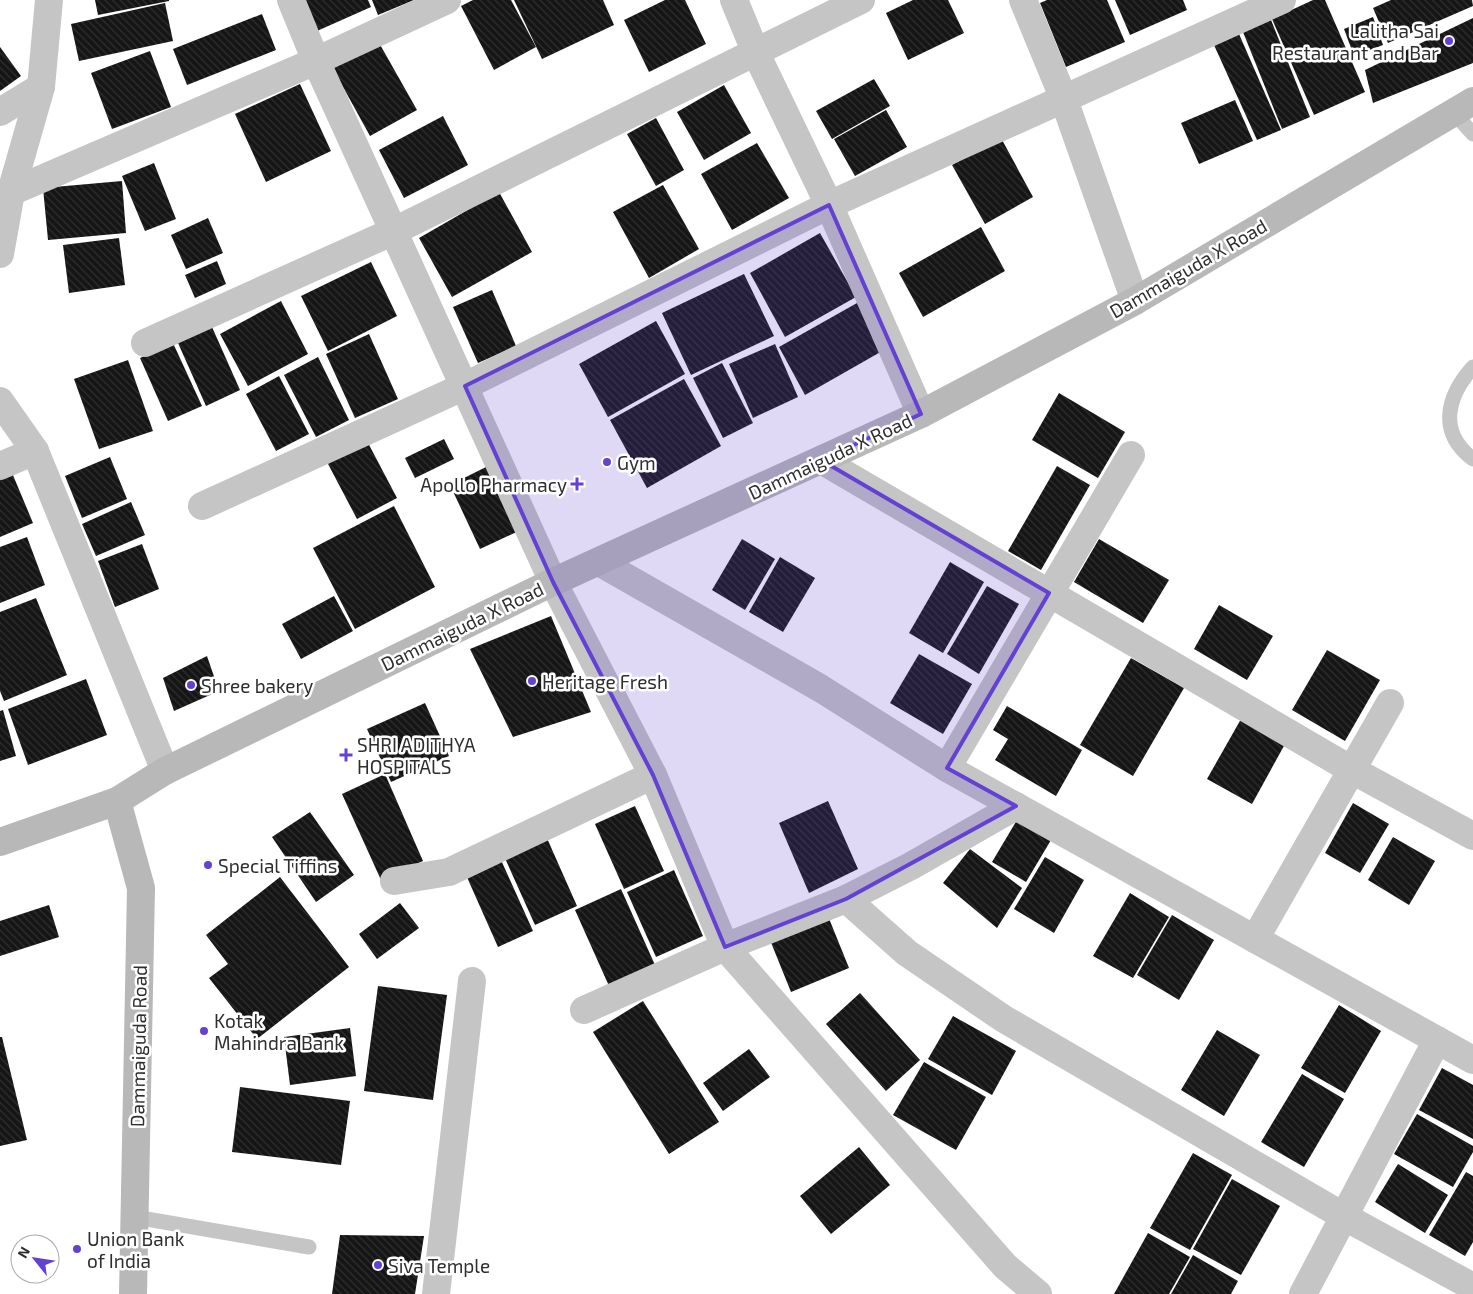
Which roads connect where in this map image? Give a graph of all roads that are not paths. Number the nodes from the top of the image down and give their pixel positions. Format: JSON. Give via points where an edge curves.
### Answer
{"nodes":[{"id":1,"x":49,"y":0,"type":"edge"},
{"id":2,"x":291,"y":0,"type":"edge"},
{"id":3,"x":447,"y":0,"type":"edge"},
{"id":4,"x":734,"y":0,"type":"edge"},
{"id":5,"x":862,"y":0,"type":"edge"},
{"id":6,"x":1023,"y":0,"type":"edge"},
{"id":7,"x":1282,"y":0,"type":"edge"},
{"id":8,"x":755,"y":51,"type":"junction"},
{"id":9,"x":316,"y":61,"type":"junction"},
{"id":10,"x":41,"y":88,"type":"junction"},
{"id":11,"x":1063,"y":97,"type":"junction"},
{"id":12,"x":1463,"y":106,"type":"edge"},
{"id":13,"x":0,"y":112,"type":"edge"},
{"id":14,"x":1473,"y":134,"type":"edge"},
{"id":15,"x":11,"y":192,"type":"junction"},
{"id":16,"x":829,"y":204,"type":"junction"},
{"id":17,"x":394,"y":231,"type":"junction"},
{"id":18,"x":0,"y":254,"type":"edge"},
{"id":19,"x":1135,"y":301,"type":"junction"},
{"id":20,"x":145,"y":343,"type":"dead end"},
{"id":21,"x":1473,"y":367,"type":"edge"},
{"id":22,"x":464,"y":386,"type":"junction"},
{"id":23,"x":0,"y":401,"type":"edge"},
{"id":24,"x":922,"y":414,"type":"junction"},
{"id":25,"x":35,"y":451,"type":"junction"},
{"id":26,"x":1131,"y":454,"type":"dead end"},
{"id":27,"x":1473,"y":459,"type":"edge"},
{"id":28,"x":821,"y":460,"type":"junction"},
{"id":29,"x":0,"y":466,"type":"edge"},
{"id":30,"x":202,"y":506,"type":"dead end"},
{"id":31,"x":599,"y":562,"type":"junction"},
{"id":32,"x":553,"y":582,"type":"junction"},
{"id":33,"x":1049,"y":593,"type":"junction"},
{"id":34,"x":1390,"y":703,"type":"dead end"},
{"id":35,"x":946,"y":768,"type":"junction"},
{"id":36,"x":1352,"y":770,"type":"junction"},
{"id":37,"x":166,"y":771,"type":"junction"},
{"id":38,"x":653,"y":775,"type":"junction"},
{"id":39,"x":117,"y":801,"type":"junction"},
{"id":40,"x":1016,"y":806,"type":"junction"},
{"id":41,"x":1473,"y":836,"type":"edge"},
{"id":42,"x":0,"y":842,"type":"edge"},
{"id":43,"x":394,"y":881,"type":"dead end"},
{"id":44,"x":846,"y":899,"type":"junction"},
{"id":45,"x":1255,"y":939,"type":"junction"},
{"id":46,"x":725,"y":947,"type":"junction"},
{"id":47,"x":472,"y":981,"type":"dead end"},
{"id":48,"x":584,"y":1010,"type":"dead end"},
{"id":49,"x":1437,"y":1040,"type":"junction"},
{"id":50,"x":1473,"y":1060,"type":"edge"},
{"id":51,"x":1345,"y":1216,"type":"junction"},
{"id":52,"x":135,"y":1217,"type":"junction"},
{"id":53,"x":309,"y":1247,"type":"dead end"},
{"id":54,"x":1473,"y":1287,"type":"edge"},
{"id":55,"x":133,"y":1294,"type":"edge"},
{"id":56,"x":436,"y":1294,"type":"edge"},
{"id":57,"x":1038,"y":1294,"type":"edge"},
{"id":58,"x":1303,"y":1294,"type":"edge"}],
"edges":[{"from":1,"to":10,"type":"street"},
{"from":2,"to":9,"type":"street"},
{"from":3,"to":9,"type":"street"},
{"from":4,"to":8,"type":"street"},
{"from":5,"to":8,"type":"street"},
{"from":6,"to":11,"type":"street"},
{"from":7,"to":11,"type":"street"},
{"from":8,"to":16,"type":"street"},
{"from":8,"to":17,"type":"street"},
{"from":9,"to":15,"type":"street"},
{"from":9,"to":17,"type":"street"},
{"from":10,"to":13,"type":"street"},
{"from":10,"to":15,"type":"street"},
{"from":11,"to":16,"type":"street"},
{"from":11,"to":19,"type":"street"},
{"from":12,"to":14,"type":"lane"},
{"from":12,"to":19,"type":"street","name":"Dammaiguda X Road"},
{"from":15,"to":18,"type":"street"},
{"from":16,"to":22,"type":"street"},
{"from":16,"to":24,"type":"street"},
{"from":17,"to":20,"type":"street"},
{"from":17,"to":22,"type":"street"},
{"from":19,"to":24,"type":"street","name":"Dammaiguda X Road"},
{"from":21,"to":27,"type":"lane","via":[[1454,396],[1449,412],[1449,428],[1460,450]]},
{"from":22,"to":30,"type":"street"},
{"from":22,"to":32,"type":"street"},
{"from":23,"to":25,"type":"street"},
{"from":24,"to":28,"type":"street","name":"Dammaiguda X Road"},
{"from":25,"to":29,"type":"street"},
{"from":25,"to":37,"type":"street"},
{"from":26,"to":33,"type":"street"},
{"from":28,"to":31,"type":"street","name":"Dammaiguda X Road"},
{"from":28,"to":33,"type":"street"},
{"from":31,"to":32,"type":"street","name":"Dammaiguda X Road"},
{"from":31,"to":35,"type":"street","via":[[820,688]]},
{"from":32,"to":37,"type":"street","name":"Dammaiguda X Road"},
{"from":32,"to":38,"type":"street"},
{"from":33,"to":35,"type":"street"},
{"from":33,"to":36,"type":"street"},
{"from":34,"to":36,"type":"street"},
{"from":35,"to":40,"type":"street"},
{"from":36,"to":41,"type":"street"},
{"from":36,"to":45,"type":"street"},
{"from":37,"to":39,"type":"street","name":"Dammaiguda X Road"},
{"from":38,"to":43,"type":"street","via":[[449,872]]},
{"from":38,"to":46,"type":"street"},
{"from":39,"to":42,"type":"street","name":"Dammaiguda X Road"},
{"from":39,"to":52,"type":"street","name":"Dammaiguda Road","via":[[141,888]]},
{"from":40,"to":44,"type":"street"},
{"from":40,"to":45,"type":"street"},
{"from":44,"to":46,"type":"street"},
{"from":44,"to":51,"type":"street","via":[[907,953],[1004,1019]]},
{"from":45,"to":49,"type":"street"},
{"from":46,"to":48,"type":"street"},
{"from":46,"to":57,"type":"street","via":[[1005,1266]]},
{"from":47,"to":56,"type":"street"},
{"from":49,"to":50,"type":"street"},
{"from":49,"to":51,"type":"street"},
{"from":51,"to":54,"type":"street"},
{"from":51,"to":58,"type":"street"},
{"from":52,"to":53,"type":"lane"},
{"from":52,"to":55,"type":"street","name":"Dammaiguda Road"}]}
